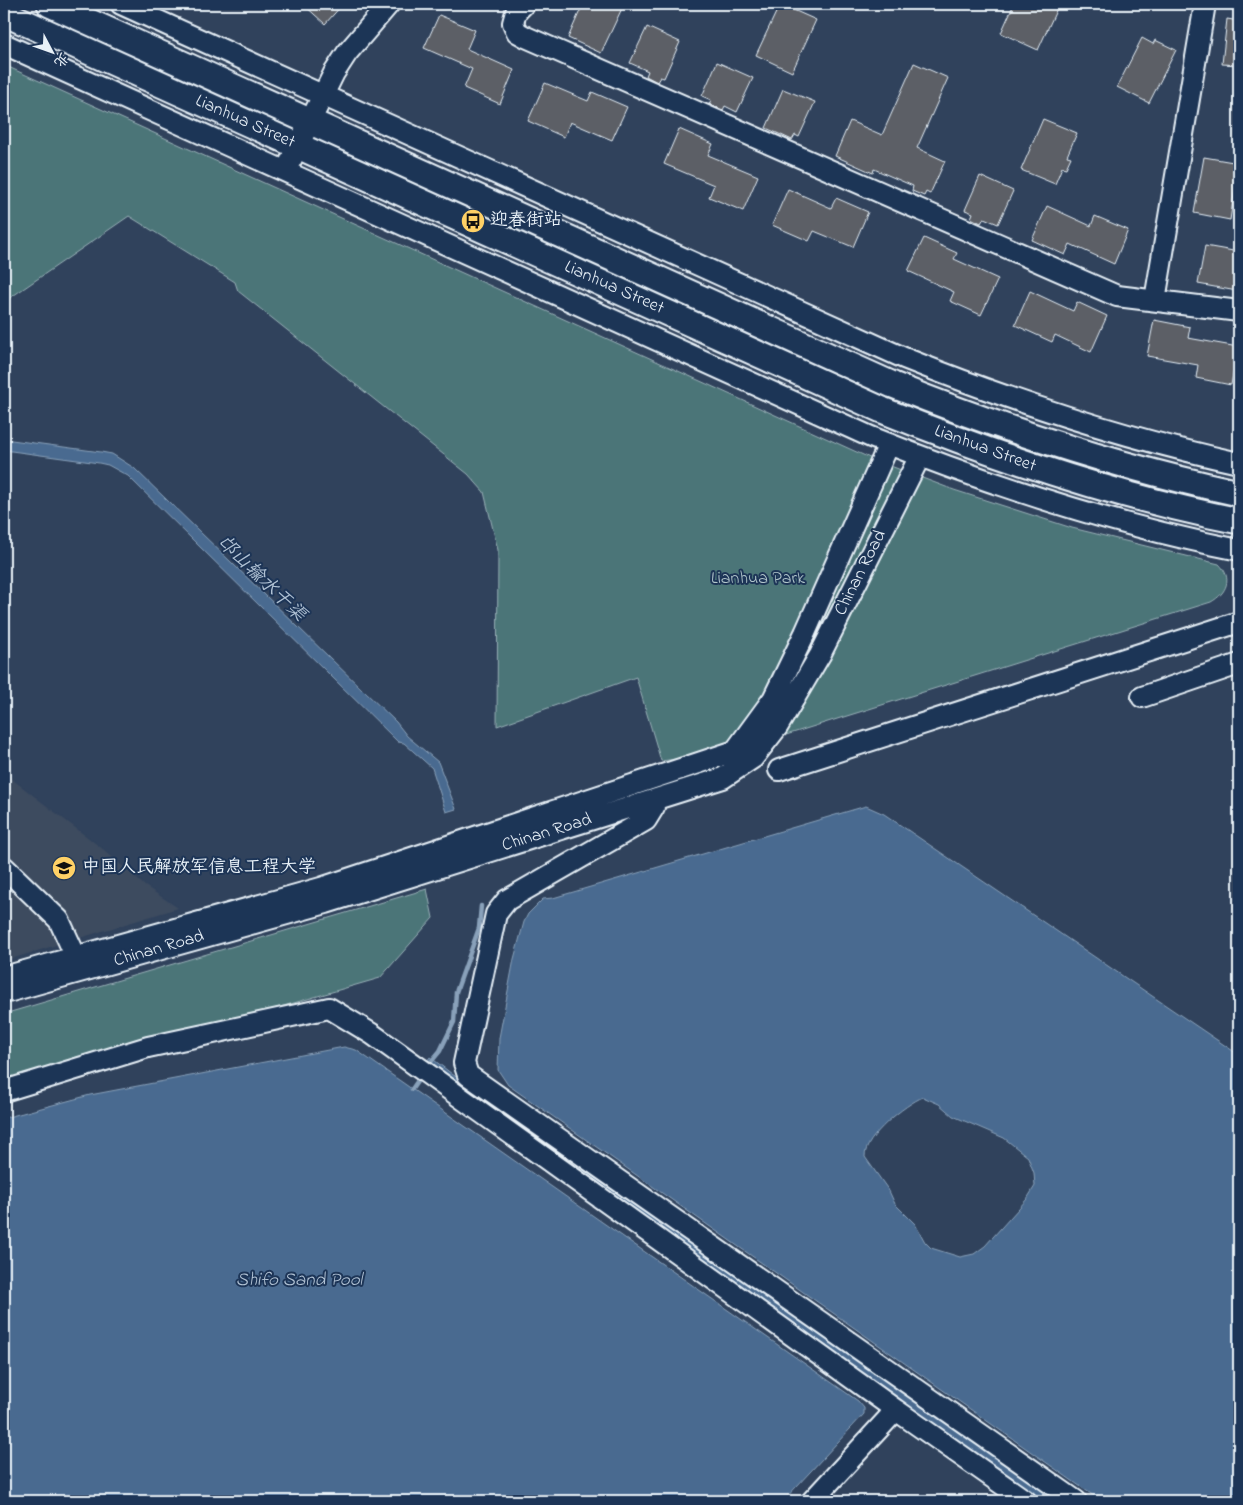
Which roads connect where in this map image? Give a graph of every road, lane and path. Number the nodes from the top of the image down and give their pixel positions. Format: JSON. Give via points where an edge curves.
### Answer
{"nodes":[{"id":1,"x":50,"y":4,"type":"edge"},
{"id":2,"x":121,"y":4,"type":"edge"},
{"id":3,"x":389,"y":4,"type":"edge"},
{"id":4,"x":524,"y":4,"type":"edge"},
{"id":5,"x":1206,"y":4,"type":"edge"},
{"id":6,"x":4,"y":13,"type":"edge"},
{"id":7,"x":4,"y":44,"type":"edge"},
{"id":8,"x":323,"y":95,"type":"junction"},
{"id":9,"x":310,"y":121,"type":"junction"},
{"id":10,"x":298,"y":146,"type":"junction"},
{"id":11,"x":285,"y":172,"type":"junction"},
{"id":12,"x":1155,"y":300,"type":"junction"},
{"id":13,"x":1239,"y":311,"type":"edge"},
{"id":14,"x":889,"y":444,"type":"junction"},
{"id":15,"x":920,"y":456,"type":"junction"},
{"id":16,"x":1239,"y":463,"type":"edge"},
{"id":17,"x":1239,"y":493,"type":"edge"},
{"id":18,"x":1239,"y":521,"type":"edge"},
{"id":19,"x":1239,"y":550,"type":"edge"},
{"id":20,"x":1239,"y":622,"type":"edge"},
{"id":21,"x":1239,"y":664,"type":"edge"},
{"id":22,"x":1142,"y":697,"type":"dead end"},
{"id":23,"x":779,"y":770,"type":"dead end"},
{"id":24,"x":654,"y":800,"type":"junction"},
{"id":25,"x":4,"y":867,"type":"edge"},
{"id":26,"x":76,"y":957,"type":"junction"},
{"id":27,"x":4,"y":977,"type":"edge"},
{"id":28,"x":4,"y":993,"type":"edge"},
{"id":29,"x":4,"y":1091,"type":"edge"},
{"id":30,"x":896,"y":1410,"type":"junction"},
{"id":31,"x":812,"y":1501,"type":"edge"},
{"id":32,"x":1026,"y":1501,"type":"edge"},
{"id":33,"x":1076,"y":1501,"type":"edge"}],
"edges":[{"from":1,"to":9,"type":"main road","name":"Lianhua Street"},
{"from":2,"to":8,"type":"street"},
{"from":3,"to":8,"type":"street","via":[[347,53]]},
{"from":4,"to":12,"type":"street","via":[[516,12],[513,23],[517,32],[526,37],[1117,296]]},
{"from":5,"to":12,"type":"street"},
{"from":6,"to":10,"type":"main road","name":"Lianhua Street"},
{"from":7,"to":11,"type":"street","name":"Lianhua Street"},
{"from":8,"to":9,"type":"street"},
{"from":8,"to":16,"type":"street","via":[[982,390],[1128,437]]},
{"from":9,"to":10,"type":"street"},
{"from":9,"to":17,"type":"main road","name":"Lianhua Street","via":[[893,385],[1110,462]]},
{"from":10,"to":11,"type":"street"},
{"from":10,"to":18,"type":"main road","name":"Lianhua Street","via":[[882,410],[962,442],[1112,491]]},
{"from":11,"to":14,"type":"street","name":"Lianhua Street"},
{"from":12,"to":13,"type":"street"},
{"from":14,"to":15,"type":"street","name":"Lianhua Street"},
{"from":14,"to":26,"type":"street","name":"Chinan Road","via":[[773,699],[735,751],[322,888]]},
{"from":15,"to":19,"type":"street","name":"Lianhua Street","via":[[1104,519]]},
{"from":15,"to":24,"type":"street","name":"Chinan Road","via":[[820,655],[778,726],[753,758],[724,778]]},
{"from":20,"to":23,"type":"street"},
{"from":21,"to":22,"type":"street"},
{"from":24,"to":28,"type":"street","name":"Chinan Road","via":[[326,902]]},
{"from":24,"to":33,"type":"street","via":[[654,807],[646,820],[501,906],[496,914],[465,1070],[476,1081]]},
{"from":25,"to":26,"type":"street","via":[[59,920]]},
{"from":26,"to":27,"type":"street","name":"Chinan Road"},
{"from":29,"to":30,"type":"street","via":[[148,1047],[329,1008],[425,1071]]},
{"from":30,"to":31,"type":"street"},
{"from":30,"to":32,"type":"street"}]}
